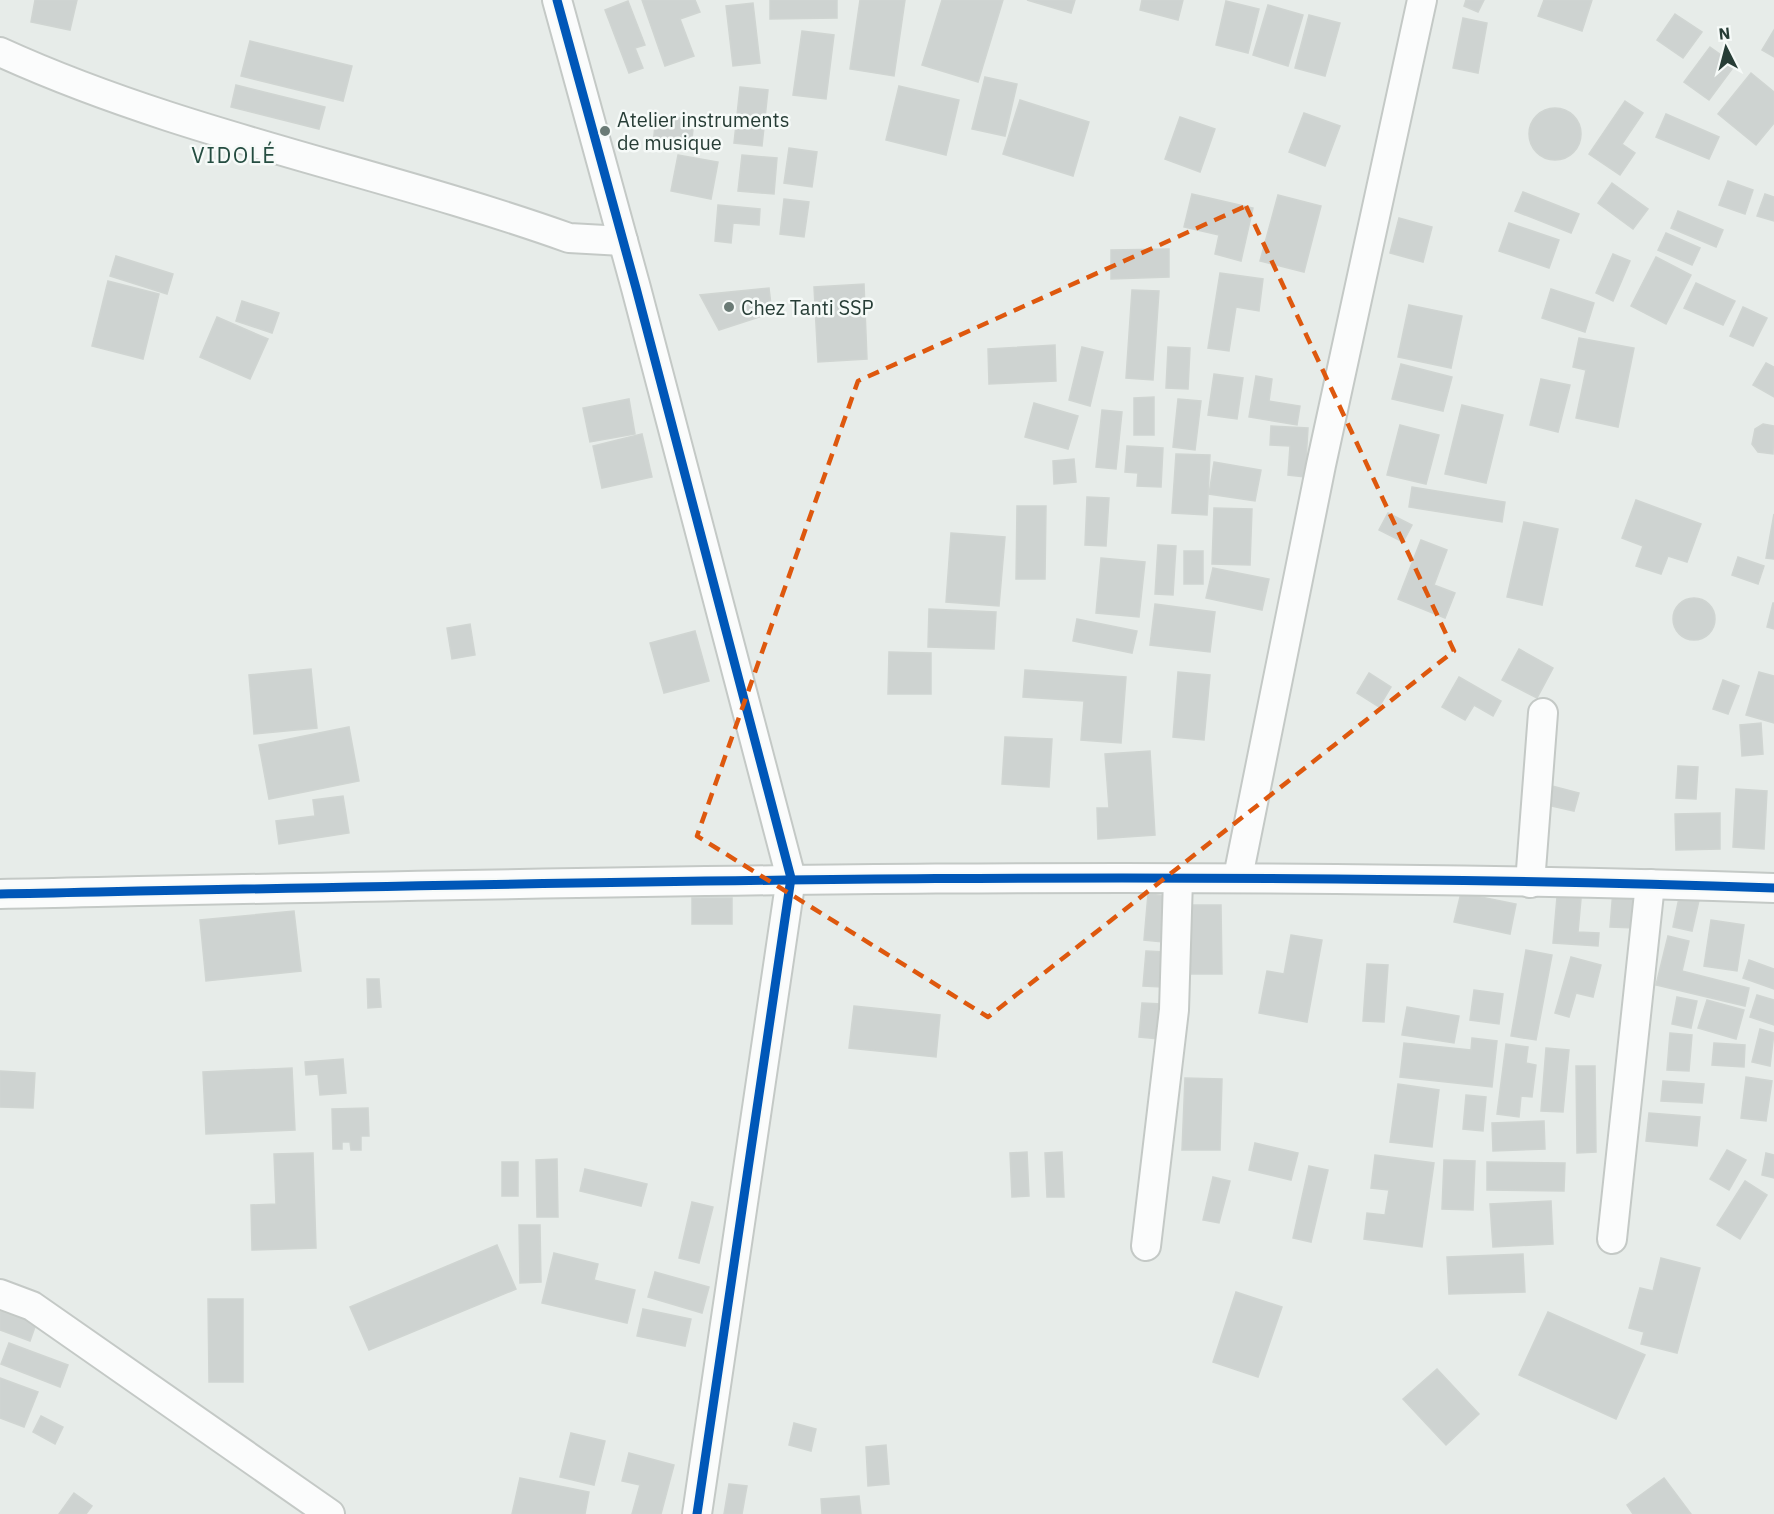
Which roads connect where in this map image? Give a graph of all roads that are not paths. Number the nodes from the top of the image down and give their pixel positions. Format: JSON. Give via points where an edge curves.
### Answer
{"nodes":[{"id":1,"x":557,"y":0,"type":"edge"},
{"id":2,"x":1422,"y":0,"type":"edge"},
{"id":3,"x":0,"y":52,"type":"edge"},
{"id":4,"x":623,"y":241,"type":"junction"},
{"id":5,"x":1543,"y":713,"type":"dead end"},
{"id":6,"x":1238,"y":877,"type":"junction"},
{"id":7,"x":791,"y":878,"type":"junction"},
{"id":8,"x":1178,"y":879,"type":"junction"},
{"id":9,"x":1530,"y":883,"type":"junction"},
{"id":10,"x":1650,"y":884,"type":"junction"},
{"id":11,"x":1774,"y":888,"type":"edge"},
{"id":12,"x":0,"y":894,"type":"edge"},
{"id":13,"x":1612,"y":1239,"type":"dead end"},
{"id":14,"x":1146,"y":1246,"type":"dead end"},
{"id":15,"x":0,"y":1294,"type":"edge"},
{"id":16,"x":330,"y":1514,"type":"edge"},
{"id":17,"x":697,"y":1514,"type":"edge"}],
"edges":[{"from":1,"to":4,"type":"street"},
{"from":2,"to":6,"type":"street"},
{"from":3,"to":4,"type":"street","via":[[44,72],[189,122],[569,238]]},
{"from":4,"to":7,"type":"street"},
{"from":5,"to":9,"type":"street"},
{"from":6,"to":8,"type":"street"},
{"from":6,"to":9,"type":"street"},
{"from":7,"to":8,"type":"street"},
{"from":7,"to":12,"type":"street"},
{"from":7,"to":17,"type":"street"},
{"from":8,"to":14,"type":"street","via":[[1174,1010]]},
{"from":9,"to":10,"type":"street"},
{"from":10,"to":11,"type":"street"},
{"from":10,"to":13,"type":"street"},
{"from":15,"to":16,"type":"street","via":[[32,1306]]}]}
